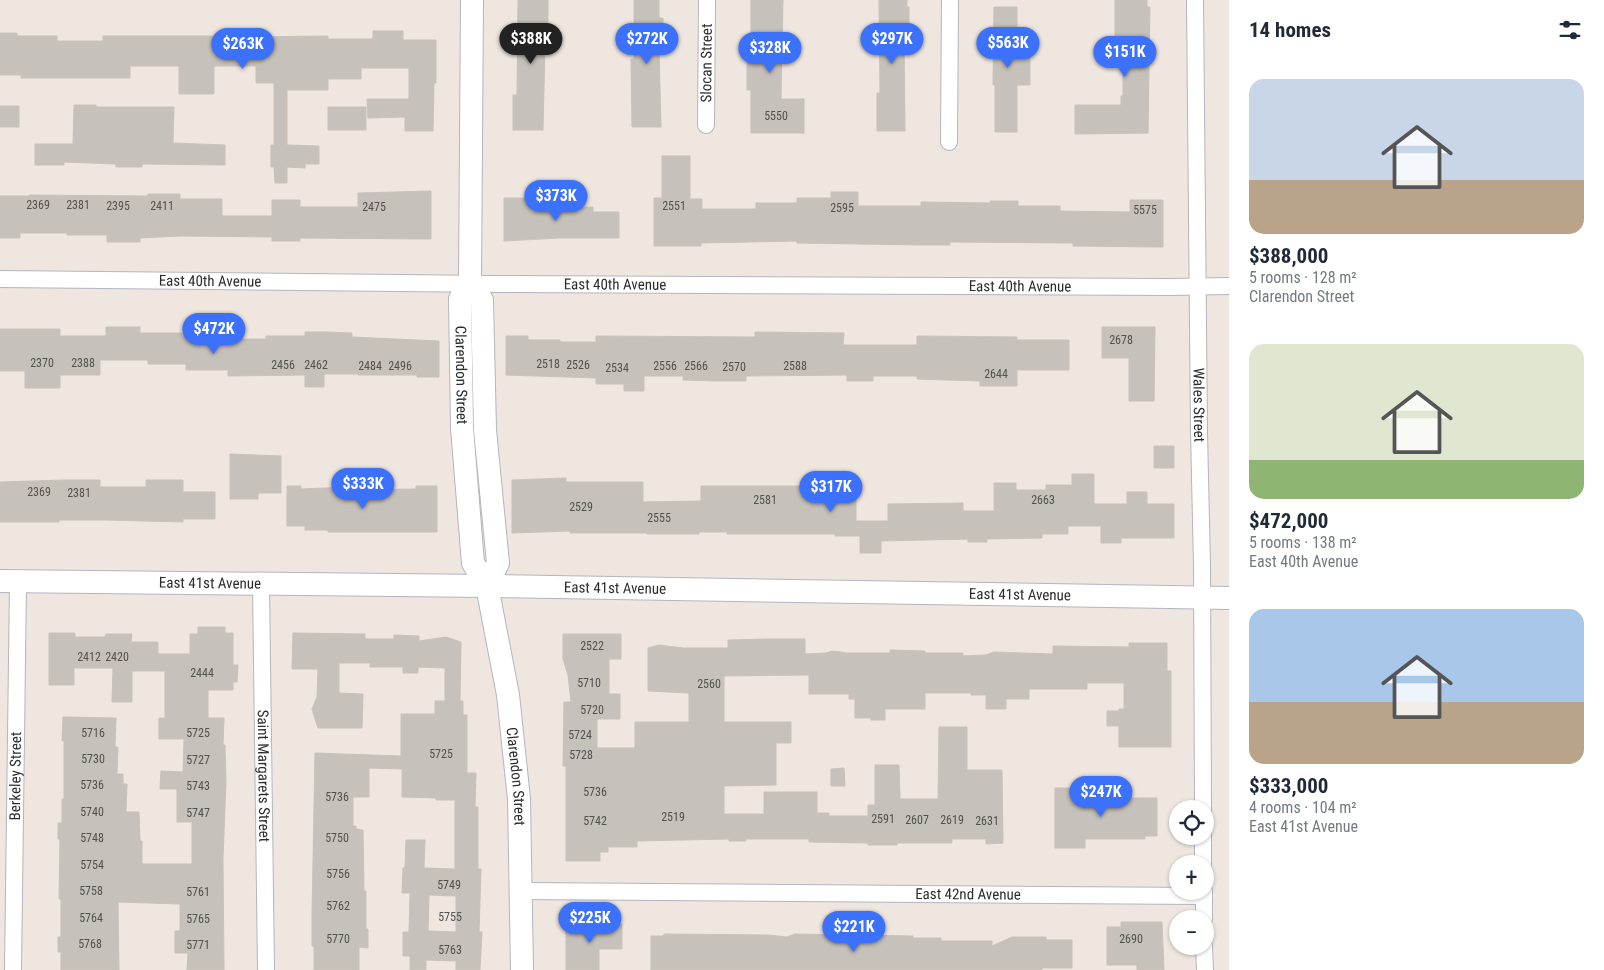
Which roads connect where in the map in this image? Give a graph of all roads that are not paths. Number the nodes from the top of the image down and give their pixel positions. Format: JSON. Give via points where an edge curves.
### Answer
{"nodes":[{"id":1,"x":472,"y":0,"type":"edge"},
{"id":2,"x":707,"y":0,"type":"edge"},
{"id":3,"x":950,"y":0,"type":"edge"},
{"id":4,"x":1196,"y":0,"type":"edge"},
{"id":5,"x":706,"y":125,"type":"dead end"},
{"id":6,"x":949,"y":142,"type":"dead end"},
{"id":7,"x":0,"y":279,"type":"edge"},
{"id":8,"x":470,"y":283,"type":"junction"},
{"id":9,"x":1198,"y":286,"type":"junction"},
{"id":10,"x":1229,"y":286,"type":"edge"},
{"id":11,"x":9,"y":581,"type":"edge"},
{"id":12,"x":261,"y":584,"type":"junction"},
{"id":13,"x":488,"y":586,"type":"junction"},
{"id":14,"x":1202,"y":598,"type":"junction"},
{"id":15,"x":1229,"y":598,"type":"edge"},
{"id":16,"x":1203,"y":800,"type":"edge"},
{"id":17,"x":520,"y":891,"type":"junction"},
{"id":18,"x":1169,"y":894,"type":"edge"},
{"id":19,"x":1204,"y":955,"type":"edge"},
{"id":20,"x":13,"y":970,"type":"edge"},
{"id":21,"x":266,"y":970,"type":"edge"},
{"id":22,"x":522,"y":970,"type":"edge"},
{"id":23,"x":1205,"y":970,"type":"edge"}],
"edges":[{"from":1,"to":8,"type":"main road"},
{"from":2,"to":5,"type":"street","name":"Slocan Street"},
{"from":3,"to":6,"type":"street"},
{"from":4,"to":9,"type":"street","name":"Wales Street"},
{"from":7,"to":8,"type":"street","name":"East 40th Avenue"},
{"from":8,"to":9,"type":"street","name":"East 40th Avenue"},
{"from":8,"to":13,"type":"main road","name":"Clarendon Street","via":[[482,300],[485,430],[498,563]]},
{"from":9,"to":10,"type":"street","name":"East 40th Avenue"},
{"from":9,"to":14,"type":"street","name":"Wales Street"},
{"from":11,"to":12,"type":"main road","name":"East 41st Avenue"},
{"from":11,"to":20,"type":"street","name":"Berkeley Street"},
{"from":12,"to":13,"type":"main road","name":"East 41st Avenue"},
{"from":12,"to":21,"type":"street","name":"Saint Margarets Street"},
{"from":13,"to":14,"type":"main road","name":"East 41st Avenue"},
{"from":13,"to":17,"type":"main road","name":"Clarendon Street","via":[[508,695],[519,799]]},
{"from":14,"to":15,"type":"main road","name":"East 41st Avenue"},
{"from":14,"to":16,"type":"street","name":"Wales Street"},
{"from":17,"to":18,"type":"street","name":"East 42nd Avenue"},
{"from":17,"to":22,"type":"main road","name":"Clarendon Street"},
{"from":19,"to":23,"type":"street"}]}
